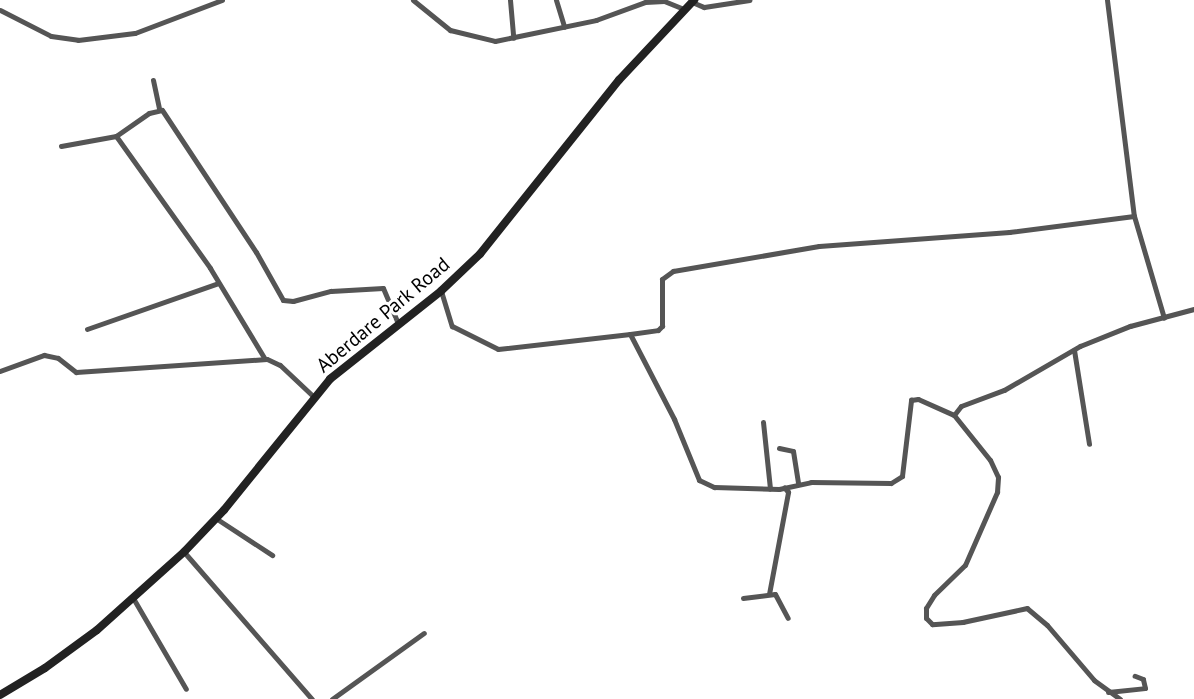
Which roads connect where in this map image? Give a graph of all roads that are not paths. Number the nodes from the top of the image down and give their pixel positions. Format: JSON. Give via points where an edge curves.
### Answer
{"nodes":[{"id":1,"x":222,"y":0,"type":"edge"},
{"id":2,"x":413,"y":0,"type":"edge"},
{"id":3,"x":510,"y":0,"type":"edge"},
{"id":4,"x":556,"y":0,"type":"edge"},
{"id":5,"x":749,"y":0,"type":"edge"},
{"id":6,"x":1107,"y":0,"type":"edge"},
{"id":7,"x":693,"y":1,"type":"edge"},
{"id":8,"x":684,"y":9,"type":"junction"},
{"id":9,"x":0,"y":10,"type":"edge"},
{"id":10,"x":564,"y":27,"type":"junction"},
{"id":11,"x":513,"y":38,"type":"junction"},
{"id":12,"x":153,"y":80,"type":"dead end"},
{"id":13,"x":159,"y":108,"type":"junction"},
{"id":14,"x":116,"y":136,"type":"junction"},
{"id":15,"x":61,"y":146,"type":"dead end"},
{"id":16,"x":1134,"y":216,"type":"junction"},
{"id":17,"x":218,"y":283,"type":"junction"},
{"id":18,"x":441,"y":291,"type":"junction"},
{"id":19,"x":1194,"y":309,"type":"edge"},
{"id":20,"x":1164,"y":318,"type":"junction"},
{"id":21,"x":399,"y":325,"type":"junction"},
{"id":22,"x":87,"y":329,"type":"dead end"},
{"id":23,"x":630,"y":334,"type":"junction"},
{"id":24,"x":1073,"y":349,"type":"junction"},
{"id":25,"x":265,"y":359,"type":"junction"},
{"id":26,"x":0,"y":371,"type":"edge"},
{"id":27,"x":314,"y":397,"type":"junction"},
{"id":28,"x":954,"y":415,"type":"junction"},
{"id":29,"x":763,"y":422,"type":"dead end"},
{"id":30,"x":1089,"y":444,"type":"dead end"},
{"id":31,"x":779,"y":448,"type":"dead end"},
{"id":32,"x":798,"y":484,"type":"junction"},
{"id":33,"x":784,"y":487,"type":"junction"},
{"id":34,"x":770,"y":489,"type":"junction"},
{"id":35,"x":216,"y":518,"type":"junction"},
{"id":36,"x":184,"y":552,"type":"junction"},
{"id":37,"x":272,"y":555,"type":"dead end"},
{"id":38,"x":769,"y":594,"type":"junction"},
{"id":39,"x":133,"y":598,"type":"junction"},
{"id":40,"x":743,"y":598,"type":"dead end"},
{"id":41,"x":788,"y":618,"type":"dead end"},
{"id":42,"x":424,"y":633,"type":"dead end"},
{"id":43,"x":1135,"y":676,"type":"dead end"},
{"id":44,"x":186,"y":689,"type":"dead end"},
{"id":45,"x":1108,"y":692,"type":"junction"},
{"id":46,"x":0,"y":695,"type":"edge"},
{"id":47,"x":312,"y":699,"type":"edge"},
{"id":48,"x":332,"y":699,"type":"edge"},
{"id":49,"x":1120,"y":699,"type":"edge"}],
"edges":[{"from":1,"to":9,"type":"street","via":[[135,33],[78,40],[51,36]]},
{"from":2,"to":11,"type":"street","via":[[435,20],[464,35],[495,41]]},
{"from":3,"to":11,"type":"street"},
{"from":4,"to":10,"type":"street"},
{"from":5,"to":7,"type":"street","via":[[704,7]]},
{"from":6,"to":16,"type":"street"},
{"from":7,"to":8,"type":"street","name":"Aberdare Park Road"},
{"from":8,"to":10,"type":"street","via":[[664,1],[645,2]]},
{"from":8,"to":18,"type":"street","name":"Aberdare Park Road","via":[[557,153],[480,254]]},
{"from":10,"to":11,"type":"street"},
{"from":12,"to":13,"type":"street"},
{"from":13,"to":14,"type":"street"},
{"from":13,"to":21,"type":"street","via":[[283,300],[383,288]]},
{"from":14,"to":15,"type":"street"},
{"from":14,"to":17,"type":"street"},
{"from":16,"to":20,"type":"street"},
{"from":16,"to":23,"type":"street","via":[[1009,232],[819,246],[673,271],[662,279],[662,326]]},
{"from":17,"to":22,"type":"street"},
{"from":17,"to":25,"type":"street"},
{"from":18,"to":21,"type":"street","name":"Aberdare Park Road"},
{"from":18,"to":23,"type":"street","via":[[452,326],[498,349]]},
{"from":19,"to":20,"type":"street"},
{"from":20,"to":24,"type":"street"},
{"from":21,"to":27,"type":"street","name":"Aberdare Park Road","via":[[352,359]]},
{"from":23,"to":34,"type":"street","via":[[699,480],[714,487]]},
{"from":24,"to":28,"type":"street","via":[[1004,390],[961,406]]},
{"from":24,"to":30,"type":"street"},
{"from":25,"to":26,"type":"street","via":[[76,372],[44,355]]},
{"from":25,"to":27,"type":"street","via":[[280,365]]},
{"from":27,"to":35,"type":"street","name":"Aberdare Park Road"},
{"from":28,"to":32,"type":"street","via":[[911,400],[902,476],[896,481]]},
{"from":28,"to":45,"type":"street","via":[[990,460],[998,477],[997,492],[965,565],[929,600],[926,618],[932,624],[963,622],[1027,608]]},
{"from":29,"to":34,"type":"street"},
{"from":31,"to":32,"type":"street","via":[[793,451]]},
{"from":32,"to":33,"type":"street"},
{"from":33,"to":34,"type":"street"},
{"from":33,"to":38,"type":"street","via":[[788,492]]},
{"from":35,"to":36,"type":"street","name":"Aberdare Park Road"},
{"from":35,"to":37,"type":"street"},
{"from":36,"to":39,"type":"street","name":"Aberdare Park Road"},
{"from":36,"to":47,"type":"street"},
{"from":38,"to":40,"type":"street"},
{"from":38,"to":41,"type":"street","via":[[775,594]]},
{"from":39,"to":44,"type":"street"},
{"from":39,"to":46,"type":"street","name":"Aberdare Park Road","via":[[48,666]]},
{"from":42,"to":48,"type":"street"},
{"from":43,"to":45,"type":"street","via":[[1143,679],[1145,688]]},
{"from":45,"to":49,"type":"street"}]}
